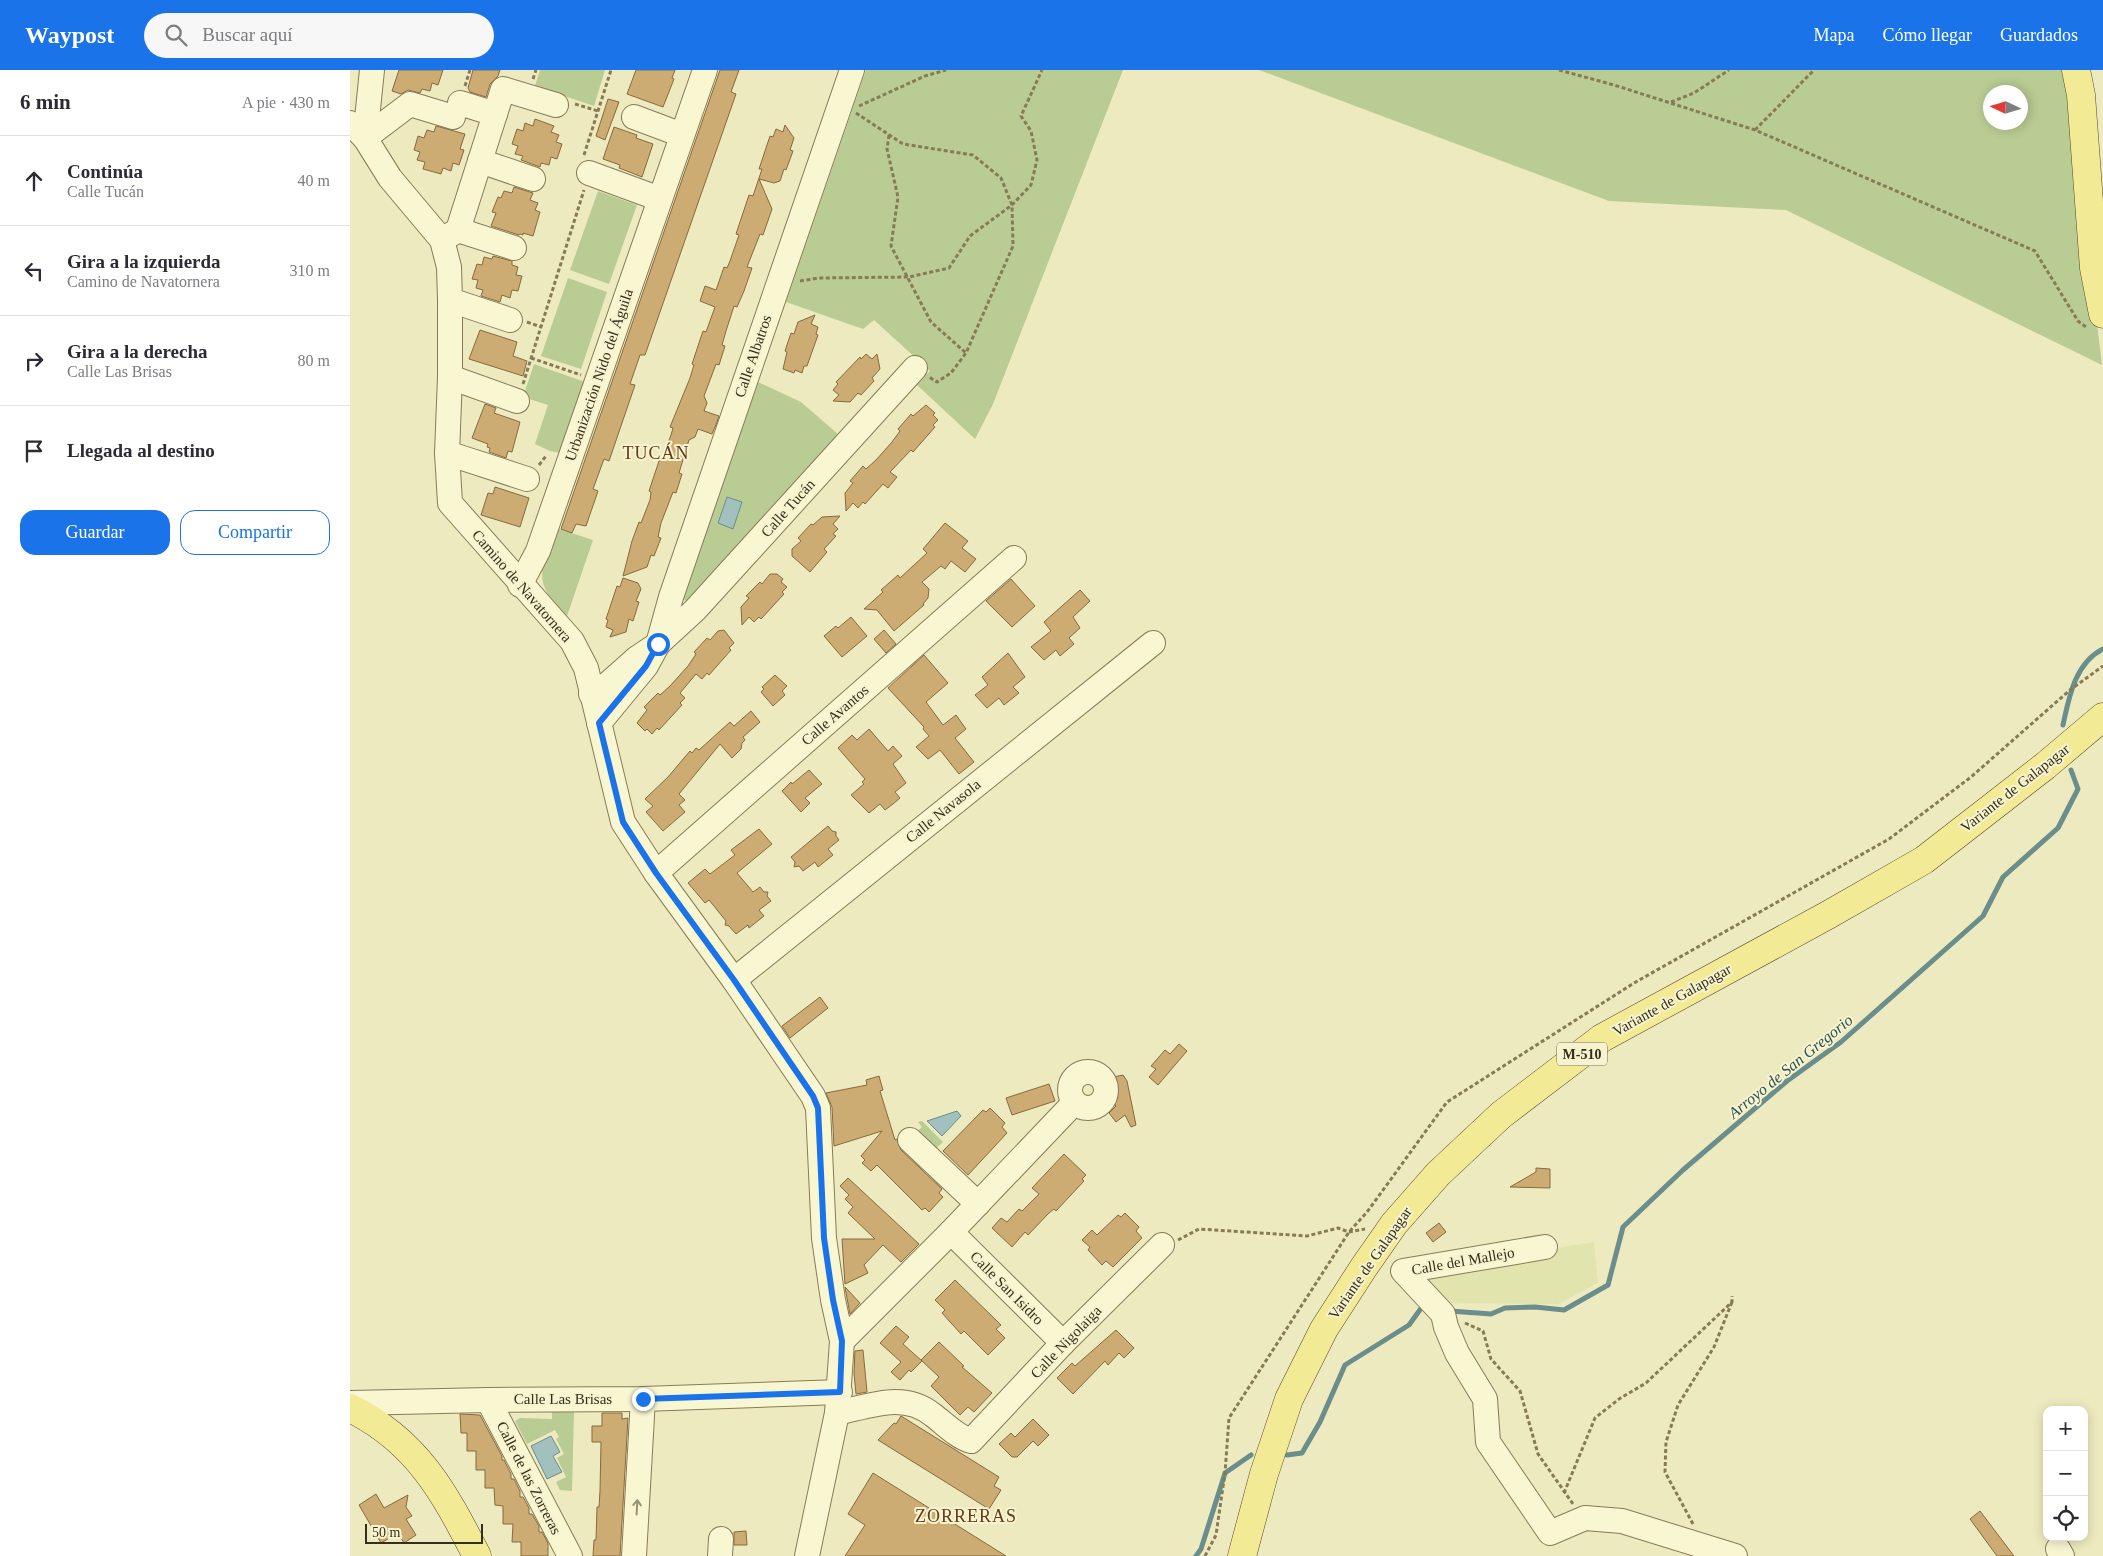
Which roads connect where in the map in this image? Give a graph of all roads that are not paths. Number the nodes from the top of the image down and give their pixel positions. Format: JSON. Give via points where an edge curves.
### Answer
{"nodes":[{"id":1,"x":372,"y":70,"type":"edge"},
{"id":2,"x":705,"y":70,"type":"edge"},
{"id":3,"x":852,"y":70,"type":"edge"},
{"id":4,"x":2076,"y":70,"type":"edge"},
{"id":5,"x":556,"y":106,"type":"dead end"},
{"id":6,"x":495,"y":114,"type":"junction"},
{"id":7,"x":634,"y":117,"type":"dead end"},
{"id":8,"x":357,"y":131,"type":"edge"},
{"id":9,"x":682,"y":135,"type":"junction"},
{"id":10,"x":480,"y":162,"type":"junction"},
{"id":11,"x":589,"y":173,"type":"road end"},
{"id":12,"x":533,"y":179,"type":"dead end"},
{"id":13,"x":660,"y":199,"type":"junction"},
{"id":14,"x":450,"y":235,"type":"junction"},
{"id":15,"x":514,"y":248,"type":"dead end"},
{"id":16,"x":450,"y":300,"type":"junction"},
{"id":17,"x":510,"y":320,"type":"dead end"},
{"id":18,"x":2097,"y":322,"type":"edge"},
{"id":19,"x":915,"y":368,"type":"road end"},
{"id":20,"x":450,"y":378,"type":"junction"},
{"id":21,"x":517,"y":401,"type":"road end"},
{"id":22,"x":447,"y":453,"type":"junction"},
{"id":23,"x":527,"y":479,"type":"dead end"},
{"id":24,"x":1014,"y":558,"type":"dead end"},
{"id":25,"x":520,"y":585,"type":"junction"},
{"id":26,"x":1153,"y":643,"type":"dead end"},
{"id":27,"x":658,"y":644,"type":"junction"},
{"id":28,"x":592,"y":694,"type":"junction"},
{"id":29,"x":2103,"y":717,"type":"edge"},
{"id":30,"x":599,"y":723,"type":"junction"},
{"id":31,"x":656,"y":873,"type":"junction"},
{"id":32,"x":734,"y":980,"type":"junction"},
{"id":33,"x":1074,"y":1103,"type":"dead end"},
{"id":34,"x":910,"y":1140,"type":"dead end"},
{"id":35,"x":978,"y":1204,"type":"junction"},
{"id":36,"x":951,"y":1232,"type":"junction"},
{"id":37,"x":1162,"y":1245,"type":"road end"},
{"id":38,"x":1545,"y":1247,"type":"dead end"},
{"id":39,"x":842,"y":1341,"type":"junction"},
{"id":40,"x":1063,"y":1343,"type":"junction"},
{"id":41,"x":643,"y":1399,"type":"junction"},
{"id":42,"x":488,"y":1400,"type":"junction"},
{"id":43,"x":407,"y":1401,"type":"junction"},
{"id":44,"x":839,"y":1402,"type":"junction"},
{"id":45,"x":350,"y":1403,"type":"edge"},
{"id":46,"x":350,"y":1408,"type":"edge"},
{"id":47,"x":391,"y":1433,"type":"junction"},
{"id":48,"x":971,"y":1441,"type":"joint"},
{"id":49,"x":477,"y":1556,"type":"edge"},
{"id":50,"x":570,"y":1556,"type":"edge"},
{"id":51,"x":634,"y":1556,"type":"edge"},
{"id":52,"x":807,"y":1556,"type":"edge"},
{"id":53,"x":1242,"y":1556,"type":"edge"},
{"id":54,"x":1735,"y":1556,"type":"edge"}],
"edges":[{"from":1,"to":8,"type":"street"},
{"from":2,"to":9,"type":"street","name":"Urbanización Nido del Águila"},
{"from":3,"to":27,"type":"street","name":"Calle Albatros","via":[[671,597]]},
{"from":4,"to":18,"type":"main road","via":[[2081,95]]},
{"from":5,"to":6,"type":"street","via":[[503,89]]},
{"from":6,"to":8,"type":"street","via":[[410,104]]},
{"from":6,"to":10,"type":"street"},
{"from":7,"to":9,"type":"street"},
{"from":8,"to":14,"type":"street","name":"Camino de Navatornera","via":[[390,178]]},
{"from":9,"to":13,"type":"street","name":"Urbanización Nido del Águila"},
{"from":10,"to":12,"type":"street"},
{"from":10,"to":14,"type":"street"},
{"from":11,"to":13,"type":"street"},
{"from":13,"to":25,"type":"street","name":"Urbanización Nido del Águila","via":[[538,551]]},
{"from":14,"to":15,"type":"street"},
{"from":14,"to":16,"type":"street","name":"Camino de Navatornera"},
{"from":16,"to":17,"type":"street"},
{"from":16,"to":20,"type":"street","name":"Camino de Navatornera"},
{"from":19,"to":27,"type":"street","name":"Calle Tucán","via":[[695,610]]},
{"from":20,"to":21,"type":"street"},
{"from":20,"to":22,"type":"street","name":"Camino de Navatornera"},
{"from":22,"to":23,"type":"street"},
{"from":22,"to":25,"type":"street","name":"Camino de Navatornera","via":[[450,503]]},
{"from":24,"to":31,"type":"street","name":"Calle Avantos"},
{"from":25,"to":28,"type":"street","name":"Camino de Navatornera","via":[[572,641],[586,668]]},
{"from":26,"to":32,"type":"street","name":"Calle Navasola"},
{"from":27,"to":28,"type":"street","name":"Calle Tucán"},
{"from":27,"to":30,"type":"street","name":"Calle Tucán","via":[[646,666]]},
{"from":28,"to":30,"type":"street","name":"Camino de Navatornera"},
{"from":29,"to":53,"type":"main road","name":"Variante de Galapagar","number":"M-510","via":[[1924,860],[1602,1038],[1501,1114],[1438,1174],[1394,1224],[1324,1329],[1289,1399]]},
{"from":30,"to":31,"type":"street","name":"Camino de Navatornera","via":[[623,822]]},
{"from":31,"to":32,"type":"street","name":"Camino de Navatornera"},
{"from":32,"to":39,"type":"street","name":"Camino de Navatornera","via":[[818,1108],[824,1238]]},
{"from":33,"to":35,"type":"street"},
{"from":34,"to":35,"type":"street"},
{"from":35,"to":36,"type":"street"},
{"from":36,"to":39,"type":"street"},
{"from":36,"to":40,"type":"street","name":"Calle San Isidro"},
{"from":37,"to":40,"type":"street","name":"Calle Nigolaiga"},
{"from":38,"to":54,"type":"street","name":"Calle del Mallejo","via":[[1403,1271],[1444,1314],[1457,1353],[1485,1399],[1488,1442],[1550,1533],[1585,1518],[1622,1521]]},
{"from":39,"to":44,"type":"street","name":"Camino de Navatornera"},
{"from":40,"to":48,"type":"street","name":"Calle Nigolaiga"},
{"from":41,"to":42,"type":"street","name":"Calle Las Brisas"},
{"from":41,"to":44,"type":"street","name":"Calle Las Brisas"},
{"from":51,"to":41,"type":"street","one_way":true},
{"from":42,"to":43,"type":"street","name":"Calle Las Brisas"},
{"from":42,"to":50,"type":"street","name":"Calle de las Zorreras"},
{"from":43,"to":45,"type":"street","name":"Calle Las Brisas"},
{"from":43,"to":47,"type":"street","via":[[395,1409]]},
{"from":44,"to":48,"type":"street","name":"Calle Las Brisas","via":[[904,1401],[917,1404]]},
{"from":44,"to":52,"type":"street","name":"Camino de Navatornera"},
{"from":46,"to":47,"type":"main road"},
{"from":47,"to":49,"type":"main road","via":[[425,1468],[450,1504]]}]}
